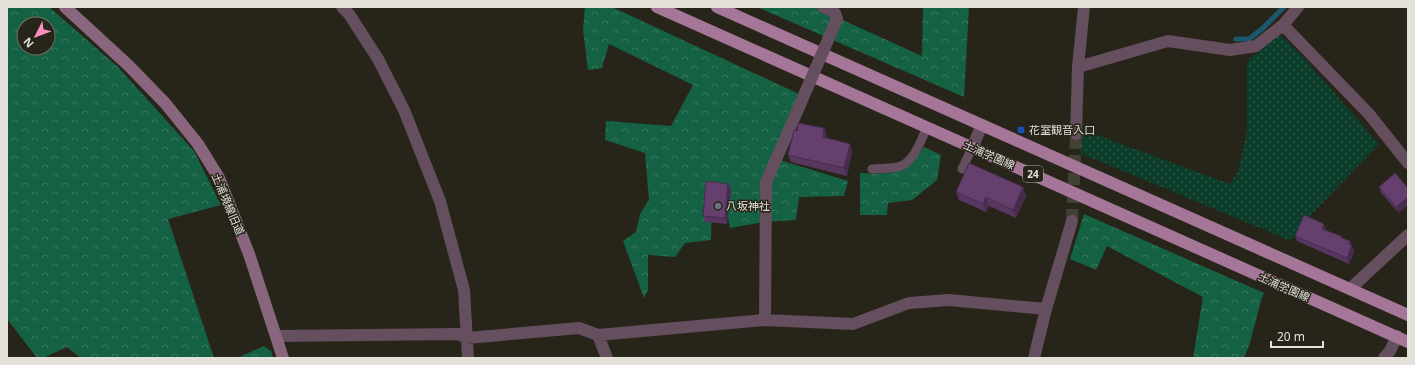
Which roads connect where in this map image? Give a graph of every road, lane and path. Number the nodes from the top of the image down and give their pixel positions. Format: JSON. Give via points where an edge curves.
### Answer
{"nodes":[{"id":1,"x":65,"y":7,"type":"edge"},
{"id":2,"x":342,"y":7,"type":"edge"},
{"id":3,"x":657,"y":7,"type":"edge"},
{"id":4,"x":717,"y":7,"type":"edge"},
{"id":5,"x":824,"y":7,"type":"edge"},
{"id":6,"x":1084,"y":7,"type":"edge"},
{"id":7,"x":1298,"y":7,"type":"edge"},
{"id":8,"x":1283,"y":25,"type":"junction"},
{"id":9,"x":1078,"y":67,"type":"junction"},
{"id":10,"x":982,"y":125,"type":"junction"},
{"id":11,"x":927,"y":127,"type":"junction"},
{"id":12,"x":1076,"y":134,"type":"tunnel mouth"},
{"id":13,"x":972,"y":148,"type":"junction"},
{"id":14,"x":1408,"y":163,"type":"edge"},
{"id":15,"x":872,"y":169,"type":"dead end"},
{"id":16,"x":962,"y":169,"type":"dead end"},
{"id":17,"x":1072,"y":221,"type":"tunnel mouth"},
{"id":18,"x":1408,"y":234,"type":"edge"},
{"id":19,"x":1350,"y":289,"type":"junction"},
{"id":20,"x":1046,"y":309,"type":"junction"},
{"id":21,"x":1408,"y":314,"type":"edge"},
{"id":22,"x":764,"y":320,"type":"junction"},
{"id":23,"x":598,"y":335,"type":"junction"},
{"id":24,"x":276,"y":336,"type":"junction"},
{"id":25,"x":1397,"y":336,"type":"junction"},
{"id":26,"x":467,"y":338,"type":"junction"},
{"id":27,"x":1408,"y":342,"type":"edge"},
{"id":28,"x":283,"y":358,"type":"edge"},
{"id":29,"x":468,"y":358,"type":"edge"},
{"id":30,"x":607,"y":358,"type":"edge"},
{"id":31,"x":1034,"y":358,"type":"edge"},
{"id":32,"x":1384,"y":358,"type":"edge"}],
"edges":[{"from":1,"to":24,"type":"street","name":"土浦境線旧道","via":[[165,103],[198,144],[222,185],[249,254]]},
{"from":2,"to":26,"type":"street","via":[[378,59],[404,110],[440,202],[464,290]]},
{"from":3,"to":11,"type":"main road","name":"土浦学園線","number":"24"},
{"from":4,"to":10,"type":"main road","number":"24"},
{"from":5,"to":22,"type":"street","bridge":true,"via":[[835,13],[837,19],[766,182]]},
{"from":6,"to":9,"type":"street"},
{"from":7,"to":8,"type":"street"},
{"from":8,"to":9,"type":"street","via":[[1256,46],[1230,50],[1168,41]]},
{"from":8,"to":14,"type":"street","via":[[1369,114]]},
{"from":9,"to":12,"type":"street"},
{"from":10,"to":13,"type":"street"},
{"from":10,"to":19,"type":"main road","number":"24"},
{"from":11,"to":13,"type":"main road","name":"土浦学園線","number":"24"},
{"from":11,"to":15,"type":"lane","via":[[908,162],[900,166]]},
{"from":13,"to":16,"type":"lane"},
{"from":13,"to":25,"type":"main road","name":"土浦学園線","number":"24"},
{"from":17,"to":20,"type":"street"},
{"from":18,"to":19,"type":"street"},
{"from":19,"to":21,"type":"main road","number":"24"},
{"from":20,"to":22,"type":"street","via":[[949,300],[909,303],[854,324]]},
{"from":20,"to":31,"type":"street"},
{"from":22,"to":23,"type":"street"},
{"from":23,"to":26,"type":"street","via":[[579,328]]},
{"from":23,"to":30,"type":"street"},
{"from":24,"to":26,"type":"street","via":[[458,334]]},
{"from":24,"to":28,"type":"street","name":"土浦境線旧道"},
{"from":25,"to":27,"type":"main road","name":"土浦学園線","number":"24"},
{"from":25,"to":32,"type":"street"},
{"from":26,"to":29,"type":"street"}]}
